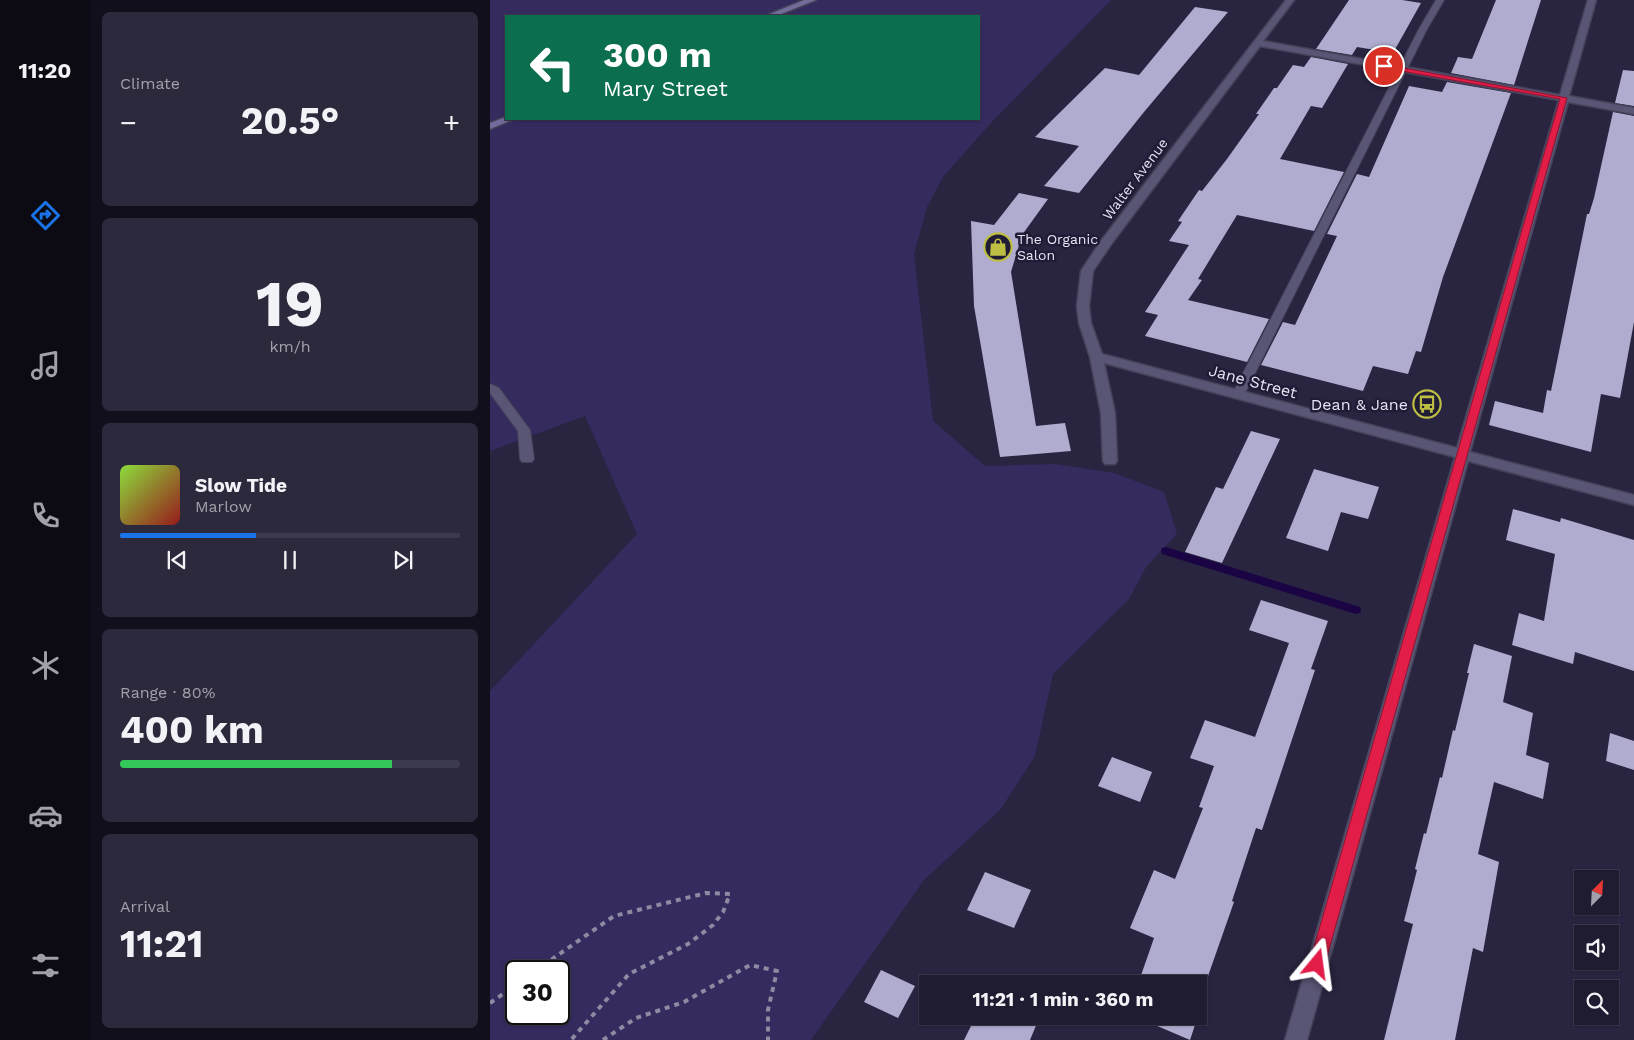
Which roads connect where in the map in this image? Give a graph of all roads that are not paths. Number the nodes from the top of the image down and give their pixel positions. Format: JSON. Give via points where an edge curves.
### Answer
{"nodes":[{"id":1,"x":812,"y":0,"type":"edge"},
{"id":2,"x":1290,"y":0,"type":"edge"},
{"id":3,"x":1440,"y":0,"type":"edge"},
{"id":4,"x":1592,"y":0,"type":"edge"},
{"id":5,"x":773,"y":15,"type":"edge"},
{"id":6,"x":1258,"y":43,"type":"junction"},
{"id":7,"x":1403,"y":69,"type":"junction"},
{"id":8,"x":1564,"y":98,"type":"junction"},
{"id":9,"x":1634,"y":111,"type":"edge"},
{"id":10,"x":507,"y":120,"type":"edge"},
{"id":11,"x":490,"y":126,"type":"edge"},
{"id":12,"x":1096,"y":358,"type":"junction"},
{"id":13,"x":490,"y":388,"type":"edge"},
{"id":14,"x":1238,"y":395,"type":"junction"},
{"id":15,"x":1462,"y":454,"type":"junction"},
{"id":16,"x":528,"y":460,"type":"dead end"},
{"id":17,"x":1110,"y":461,"type":"dead end"},
{"id":18,"x":1634,"y":500,"type":"edge"},
{"id":19,"x":1296,"y":1040,"type":"edge"}],
"edges":[{"from":1,"to":5,"type":"main road"},
{"from":2,"to":6,"type":"street","name":"Walter Avenue"},
{"from":3,"to":7,"type":"lane"},
{"from":4,"to":8,"type":"street"},
{"from":6,"to":7,"type":"street"},
{"from":6,"to":12,"type":"street","name":"Walter Avenue","via":[[1087,271],[1083,306]]},
{"from":7,"to":8,"type":"street"},
{"from":7,"to":14,"type":"lane"},
{"from":8,"to":9,"type":"street"},
{"from":8,"to":15,"type":"street"},
{"from":10,"to":11,"type":"main road"},
{"from":12,"to":14,"type":"street","name":"Jane Street"},
{"from":12,"to":17,"type":"street","name":"Walter Avenue","via":[[1108,413]]},
{"from":13,"to":16,"type":"lane","via":[[524,430]]},
{"from":14,"to":15,"type":"street","name":"Jane Street"},
{"from":15,"to":18,"type":"street","name":"Jane Street"},
{"from":15,"to":19,"type":"street"}]}
